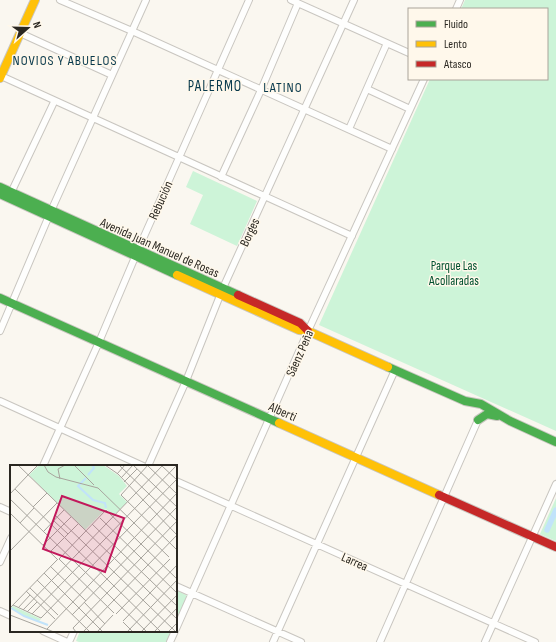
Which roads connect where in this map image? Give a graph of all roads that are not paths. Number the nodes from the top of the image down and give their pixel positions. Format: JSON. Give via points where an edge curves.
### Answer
{"nodes":[{"id":1,"x":34,"y":0,"type":"edge"},
{"id":2,"x":60,"y":0,"type":"edge"},
{"id":3,"x":146,"y":0,"type":"edge"},
{"id":4,"x":249,"y":0,"type":"edge"},
{"id":5,"x":291,"y":0,"type":"edge"},
{"id":6,"x":354,"y":0,"type":"edge"},
{"id":7,"x":298,"y":3,"type":"junction"},
{"id":8,"x":343,"y":23,"type":"junction"},
{"id":9,"x":132,"y":31,"type":"junction"},
{"id":10,"x":20,"y":33,"type":"junction"},
{"id":11,"x":387,"y":43,"type":"junction"},
{"id":12,"x":408,"y":53,"type":"edge"},
{"id":13,"x":218,"y":70,"type":"junction"},
{"id":14,"x":112,"y":75,"type":"junction"},
{"id":15,"x":0,"y":77,"type":"edge"},
{"id":16,"x":424,"y":80,"type":"edge"},
{"id":17,"x":367,"y":89,"type":"junction"},
{"id":18,"x":261,"y":90,"type":"junction"},
{"id":19,"x":54,"y":102,"type":"junction"},
{"id":20,"x":410,"y":109,"type":"junction"},
{"id":21,"x":304,"y":110,"type":"junction"},
{"id":22,"x":93,"y":118,"type":"junction"},
{"id":23,"x":349,"y":129,"type":"junction"},
{"id":24,"x":392,"y":149,"type":"junction"},
{"id":25,"x":179,"y":158,"type":"junction"},
{"id":26,"x":221,"y":177,"type":"junction"},
{"id":27,"x":0,"y":187,"type":"edge"},
{"id":28,"x":0,"y":194,"type":"edge"},
{"id":29,"x":10,"y":195,"type":"junction"},
{"id":30,"x":265,"y":196,"type":"junction"},
{"id":31,"x":50,"y":214,"type":"junction"},
{"id":32,"x":352,"y":236,"type":"junction"},
{"id":33,"x":136,"y":253,"type":"junction"},
{"id":34,"x":222,"y":291,"type":"junction"},
{"id":35,"x":0,"y":298,"type":"edge"},
{"id":36,"x":13,"y":303,"type":"junction"},
{"id":37,"x":0,"y":331,"type":"edge"},
{"id":38,"x":308,"y":331,"type":"junction"},
{"id":39,"x":99,"y":342,"type":"junction"},
{"id":40,"x":395,"y":370,"type":"junction"},
{"id":41,"x":186,"y":381,"type":"junction"},
{"id":42,"x":0,"y":401,"type":"edge"},
{"id":43,"x":465,"y":401,"type":"junction"},
{"id":44,"x":270,"y":419,"type":"junction"},
{"id":45,"x":478,"y":420,"type":"junction"},
{"id":46,"x":510,"y":421,"type":"junction"},
{"id":47,"x":60,"y":428,"type":"junction"},
{"id":48,"x":556,"y":442,"type":"edge"},
{"id":49,"x":355,"y":457,"type":"junction"},
{"id":50,"x":43,"y":465,"type":"edge"},
{"id":51,"x":141,"y":465,"type":"edge"},
{"id":52,"x":148,"y":465,"type":"edge"},
{"id":53,"x":177,"y":481,"type":"edge"},
{"id":54,"x":556,"y":484,"type":"edge"},
{"id":55,"x":445,"y":497,"type":"junction"},
{"id":56,"x":231,"y":505,"type":"junction"},
{"id":57,"x":0,"y":507,"type":"edge"},
{"id":58,"x":10,"y":512,"type":"edge"},
{"id":59,"x":532,"y":536,"type":"junction"},
{"id":60,"x":10,"y":540,"type":"edge"},
{"id":61,"x":317,"y":544,"type":"junction"},
{"id":62,"x":556,"y":547,"type":"edge"},
{"id":63,"x":0,"y":562,"type":"edge"},
{"id":64,"x":406,"y":584,"type":"junction"},
{"id":65,"x":177,"y":586,"type":"edge"},
{"id":66,"x":192,"y":593,"type":"junction"},
{"id":67,"x":0,"y":611,"type":"edge"},
{"id":68,"x":10,"y":616,"type":"edge"},
{"id":69,"x":493,"y":623,"type":"junction"},
{"id":70,"x":177,"y":628,"type":"edge"},
{"id":71,"x":278,"y":631,"type":"junction"},
{"id":72,"x":45,"y":632,"type":"edge"},
{"id":73,"x":73,"y":632,"type":"edge"},
{"id":74,"x":175,"y":632,"type":"edge"},
{"id":75,"x":68,"y":642,"type":"edge"},
{"id":76,"x":170,"y":642,"type":"edge"},
{"id":77,"x":273,"y":642,"type":"edge"},
{"id":78,"x":301,"y":642,"type":"edge"},
{"id":79,"x":380,"y":642,"type":"edge"},
{"id":80,"x":485,"y":642,"type":"edge"},
{"id":81,"x":535,"y":642,"type":"edge"}],
"edges":[{"from":1,"to":10,"type":"street"},
{"from":2,"to":9,"type":"street"},
{"from":3,"to":9,"type":"street"},
{"from":4,"to":13,"type":"street","name":"Rebución"},
{"from":5,"to":7,"type":"street"},
{"from":6,"to":8,"type":"street","name":"Borges"},
{"from":7,"to":8,"type":"street"},
{"from":7,"to":18,"type":"street"},
{"from":8,"to":11,"type":"street"},
{"from":8,"to":21,"type":"street","name":"Borges"},
{"from":9,"to":13,"type":"street"},
{"from":9,"to":14,"type":"street"},
{"from":10,"to":14,"type":"street"},
{"from":10,"to":15,"type":"street"},
{"from":11,"to":12,"type":"street"},
{"from":11,"to":17,"type":"street"},
{"from":13,"to":18,"type":"street"},
{"from":13,"to":25,"type":"street","name":"Rebución"},
{"from":14,"to":22,"type":"street"},
{"from":15,"to":19,"type":"street"},
{"from":16,"to":20,"type":"street","name":"Sáenz Peña"},
{"from":17,"to":20,"type":"street"},
{"from":17,"to":23,"type":"street"},
{"from":18,"to":21,"type":"street"},
{"from":18,"to":26,"type":"street"},
{"from":19,"to":22,"type":"street"},
{"from":19,"to":29,"type":"street"},
{"from":20,"to":24,"type":"street","name":"Sáenz Peña"},
{"from":21,"to":23,"type":"street"},
{"from":21,"to":30,"type":"street","name":"Borges"},
{"from":22,"to":25,"type":"street"},
{"from":22,"to":31,"type":"street"},
{"from":23,"to":24,"type":"street"},
{"from":24,"to":32,"type":"street","name":"Sáenz Peña"},
{"from":25,"to":26,"type":"street"},
{"from":25,"to":33,"type":"street","name":"Rebución"},
{"from":26,"to":30,"type":"street"},
{"from":27,"to":29,"type":"street","name":"Avenida Juan Manuel de Rosas"},
{"from":28,"to":29,"type":"street","name":"Avenida Juan Manuel de Rosas"},
{"from":29,"to":31,"type":"street","name":"Avenida Juan Manuel de Rosas"},
{"from":30,"to":32,"type":"street"},
{"from":30,"to":34,"type":"street","name":"Borges"},
{"from":31,"to":33,"type":"street","name":"Avenida Juan Manuel de Rosas"},
{"from":31,"to":36,"type":"street"},
{"from":32,"to":38,"type":"street","name":"Sáenz Peña"},
{"from":33,"to":34,"type":"street","name":"Avenida Juan Manuel de Rosas"},
{"from":33,"to":39,"type":"street","name":"Rebución"},
{"from":34,"to":38,"type":"street","name":"Avenida Juan Manuel de Rosas","via":[[300,324]]},
{"from":34,"to":41,"type":"street","name":"Borges"},
{"from":35,"to":36,"type":"street","name":"Alberti"},
{"from":36,"to":37,"type":"street"},
{"from":36,"to":39,"type":"street","name":"Alberti"},
{"from":38,"to":40,"type":"street","name":"Avenida Juan Manuel de Rosas"},
{"from":38,"to":44,"type":"street","name":"Sáenz Peña"},
{"from":39,"to":41,"type":"street","name":"Alberti"},
{"from":39,"to":47,"type":"street","name":"Rebución"},
{"from":40,"to":43,"type":"street","name":"Avenida Juan Manuel de Rosas"},
{"from":40,"to":49,"type":"street"},
{"from":41,"to":44,"type":"street","name":"Alberti"},
{"from":41,"to":52,"type":"street","name":"Borges"},
{"from":42,"to":47,"type":"street"},
{"from":43,"to":45,"type":"street","via":[[475,408]]},
{"from":43,"to":46,"type":"street","name":"Avenida Juan Manuel de Rosas","via":[[481,404]]},
{"from":44,"to":49,"type":"street","name":"Alberti"},
{"from":44,"to":56,"type":"street","name":"Sáenz Peña"},
{"from":45,"to":46,"type":"street","via":[[487,414]]},
{"from":45,"to":55,"type":"street"},
{"from":46,"to":48,"type":"street","name":"Avenida Juan Manuel de Rosas"},
{"from":47,"to":50,"type":"street","name":"Rebución"},
{"from":47,"to":51,"type":"street"},
{"from":49,"to":55,"type":"street","name":"Alberti"},
{"from":49,"to":61,"type":"street"},
{"from":53,"to":56,"type":"street","name":"Larrea"},
{"from":54,"to":59,"type":"street"},
{"from":55,"to":59,"type":"street","name":"Alberti"},
{"from":55,"to":64,"type":"street"},
{"from":56,"to":61,"type":"street","name":"Larrea"},
{"from":56,"to":66,"type":"street","name":"Sáenz Peña"},
{"from":57,"to":58,"type":"street"},
{"from":59,"to":62,"type":"street","name":"Alberti"},
{"from":59,"to":69,"type":"street"},
{"from":60,"to":63,"type":"street"},
{"from":61,"to":64,"type":"street","name":"Larrea"},
{"from":61,"to":71,"type":"street"},
{"from":64,"to":69,"type":"street","name":"Larrea"},
{"from":64,"to":79,"type":"street"},
{"from":65,"to":66,"type":"street"},
{"from":66,"to":70,"type":"street","name":"Sáenz Peña"},
{"from":66,"to":71,"type":"street"},
{"from":67,"to":68,"type":"street"},
{"from":69,"to":80,"type":"street"},
{"from":69,"to":81,"type":"street","name":"Larrea"},
{"from":71,"to":77,"type":"street"},
{"from":71,"to":78,"type":"street"},
{"from":72,"to":75,"type":"street"},
{"from":73,"to":75,"type":"street"},
{"from":74,"to":76,"type":"street","name":"Sáenz Peña"}]}
